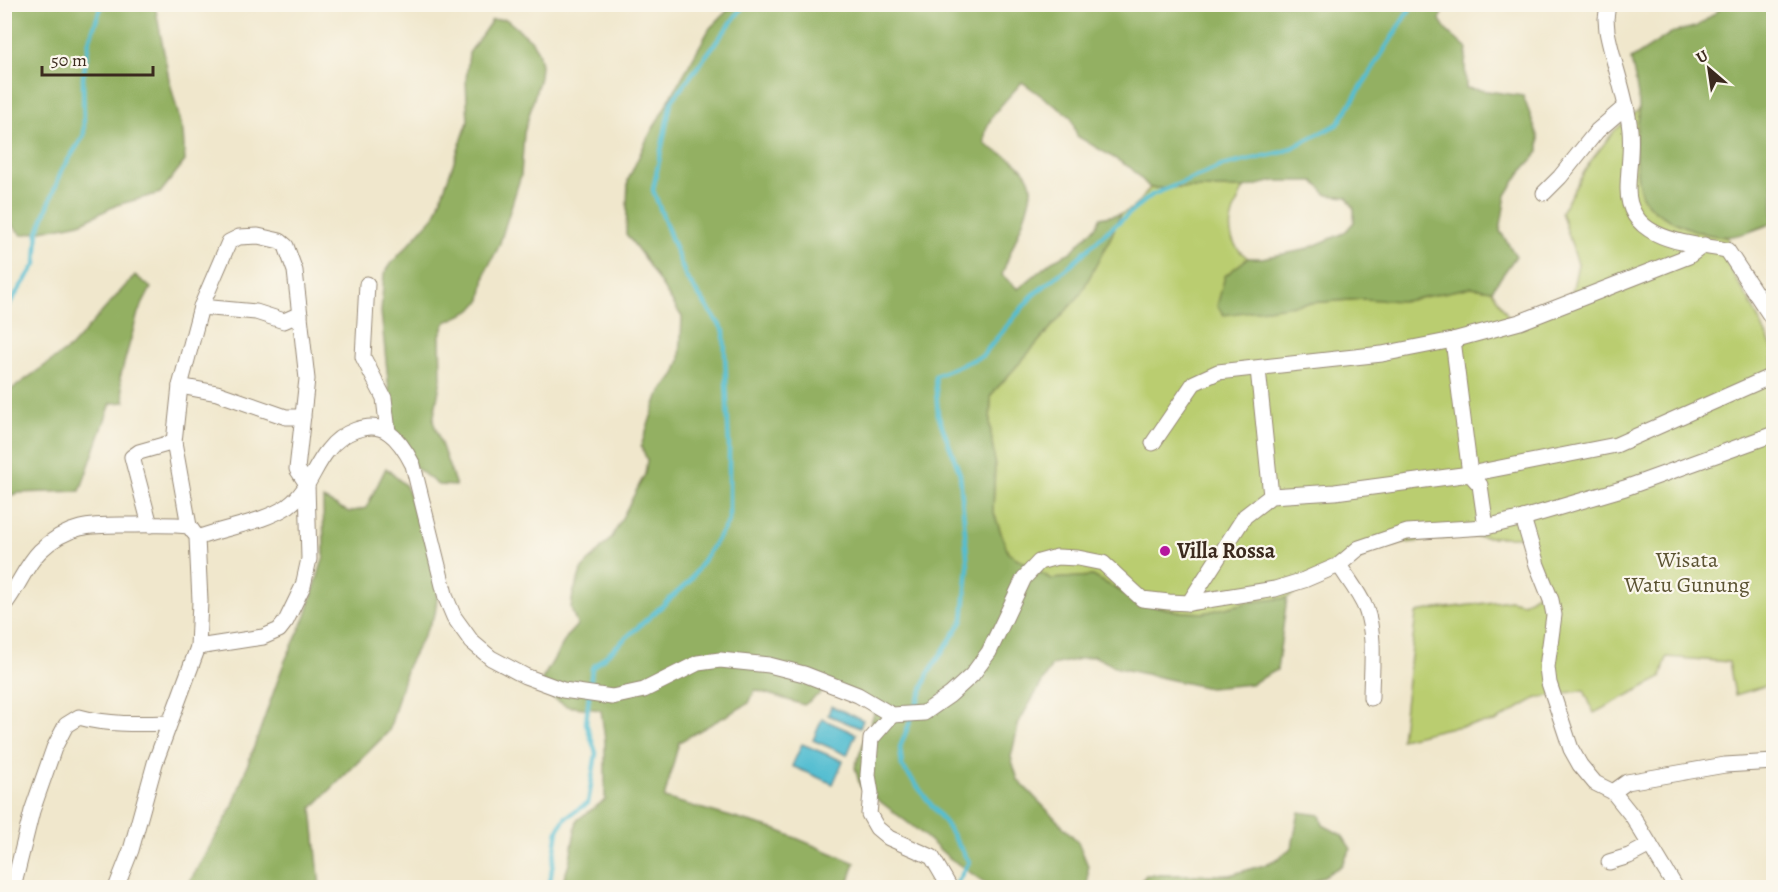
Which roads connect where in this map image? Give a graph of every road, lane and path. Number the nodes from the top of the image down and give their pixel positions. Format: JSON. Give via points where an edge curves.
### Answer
{"nodes":[{"id":1,"x":1608,"y":4,"type":"edge"},
{"id":2,"x":1626,"y":106,"type":"junction"},
{"id":3,"x":1544,"y":193,"type":"dead end"},
{"id":4,"x":1704,"y":245,"type":"junction"},
{"id":5,"x":367,"y":284,"type":"dead end"},
{"id":6,"x":201,"y":307,"type":"junction"},
{"id":7,"x":300,"y":314,"type":"junction"},
{"id":8,"x":1773,"y":321,"type":"edge"},
{"id":9,"x":1453,"y":340,"type":"junction"},
{"id":10,"x":1258,"y":369,"type":"junction"},
{"id":11,"x":1773,"y":375,"type":"edge"},
{"id":12,"x":180,"y":386,"type":"junction"},
{"id":13,"x":303,"y":417,"type":"junction"},
{"id":14,"x":388,"y":432,"type":"junction"},
{"id":15,"x":1773,"y":434,"type":"edge"},
{"id":16,"x":174,"y":442,"type":"junction"},
{"id":17,"x":1153,"y":443,"type":"dead end"},
{"id":18,"x":1470,"y":474,"type":"junction"},
{"id":19,"x":308,"y":484,"type":"junction"},
{"id":20,"x":1272,"y":496,"type":"junction"},
{"id":21,"x":1523,"y":518,"type":"junction"},
{"id":22,"x":150,"y":525,"type":"junction"},
{"id":23,"x":1486,"y":527,"type":"junction"},
{"id":24,"x":193,"y":532,"type":"junction"},
{"id":25,"x":1339,"y":565,"type":"junction"},
{"id":26,"x":1189,"y":603,"type":"junction"},
{"id":27,"x":4,"y":604,"type":"edge"},
{"id":28,"x":198,"y":647,"type":"junction"},
{"id":29,"x":1371,"y":698,"type":"dead end"},
{"id":30,"x":899,"y":715,"type":"junction"},
{"id":31,"x":169,"y":723,"type":"junction"},
{"id":32,"x":1773,"y":762,"type":"edge"},
{"id":33,"x":1613,"y":792,"type":"junction"},
{"id":34,"x":1650,"y":845,"type":"junction"},
{"id":35,"x":1609,"y":862,"type":"dead end"},
{"id":36,"x":949,"y":886,"type":"edge"},
{"id":37,"x":13,"y":888,"type":"edge"},
{"id":38,"x":116,"y":888,"type":"edge"},
{"id":39,"x":1676,"y":888,"type":"edge"}],
"edges":[{"from":1,"to":2,"type":"street","via":[[1606,31]]},
{"from":2,"to":3,"type":"street","via":[[1597,131]]},
{"from":2,"to":4,"type":"street","via":[[1631,154],[1629,202],[1636,217],[1662,237]]},
{"from":4,"to":8,"type":"street","via":[[1727,249]]},
{"from":4,"to":9,"type":"street","via":[[1689,256],[1520,322]]},
{"from":5,"to":14,"type":"street","via":[[363,357],[384,398]]},
{"from":6,"to":7,"type":"street","via":[[256,312],[284,321]]},
{"from":6,"to":7,"type":"street","via":[[229,242],[258,236],[286,246],[295,271]]},
{"from":6,"to":12,"type":"street"},
{"from":7,"to":13,"type":"street","via":[[307,379]]},
{"from":9,"to":10,"type":"street","via":[[1382,354]]},
{"from":9,"to":18,"type":"street"},
{"from":10,"to":17,"type":"street","via":[[1218,372],[1194,383]]},
{"from":10,"to":20,"type":"street"},
{"from":11,"to":18,"type":"street","via":[[1616,445]]},
{"from":12,"to":13,"type":"street","via":[[217,393],[286,417]]},
{"from":12,"to":16,"type":"street"},
{"from":13,"to":19,"type":"street","via":[[297,469]]},
{"from":14,"to":19,"type":"street","via":[[363,427],[339,439]]},
{"from":14,"to":30,"type":"street","via":[[404,448],[413,465],[454,617],[472,642],[491,658],[563,690],[612,697],[644,690],[698,663],[720,660],[769,665],[804,674]]},
{"from":15,"to":21,"type":"street","via":[[1625,488]]},
{"from":16,"to":22,"type":"street","via":[[132,457]]},
{"from":16,"to":24,"type":"street"},
{"from":18,"to":20,"type":"street"},
{"from":18,"to":23,"type":"street","via":[[1480,485]]},
{"from":19,"to":24,"type":"street","via":[[288,506],[260,519]]},
{"from":19,"to":28,"type":"street","via":[[309,559],[303,586],[286,621],[279,630],[263,637]]},
{"from":20,"to":26,"type":"street","via":[[1245,516]]},
{"from":21,"to":23,"type":"street"},
{"from":21,"to":33,"type":"street","via":[[1554,615],[1547,667],[1549,683],[1571,749],[1595,783]]},
{"from":22,"to":24,"type":"street","via":[[171,524]]},
{"from":22,"to":27,"type":"street","via":[[81,526],[68,533],[40,551]]},
{"from":23,"to":25,"type":"street","via":[[1407,532],[1359,548]]},
{"from":24,"to":28,"type":"street","via":[[200,601]]},
{"from":25,"to":26,"type":"street","via":[[1275,589]]},
{"from":25,"to":29,"type":"street","via":[[1369,619]]},
{"from":26,"to":30,"type":"street","via":[[1142,599],[1103,563],[1057,557],[1039,562],[1024,578],[989,652],[972,675],[924,713]]},
{"from":28,"to":31,"type":"street"},
{"from":30,"to":36,"type":"street","via":[[871,739],[869,814],[889,838],[932,857]]},
{"from":31,"to":37,"type":"street","via":[[79,717],[66,725],[32,811]]},
{"from":31,"to":38,"type":"street"},
{"from":32,"to":33,"type":"street","via":[[1725,765],[1627,782]]},
{"from":33,"to":34,"type":"street"},
{"from":34,"to":35,"type":"street"},
{"from":34,"to":39,"type":"street"}]}
